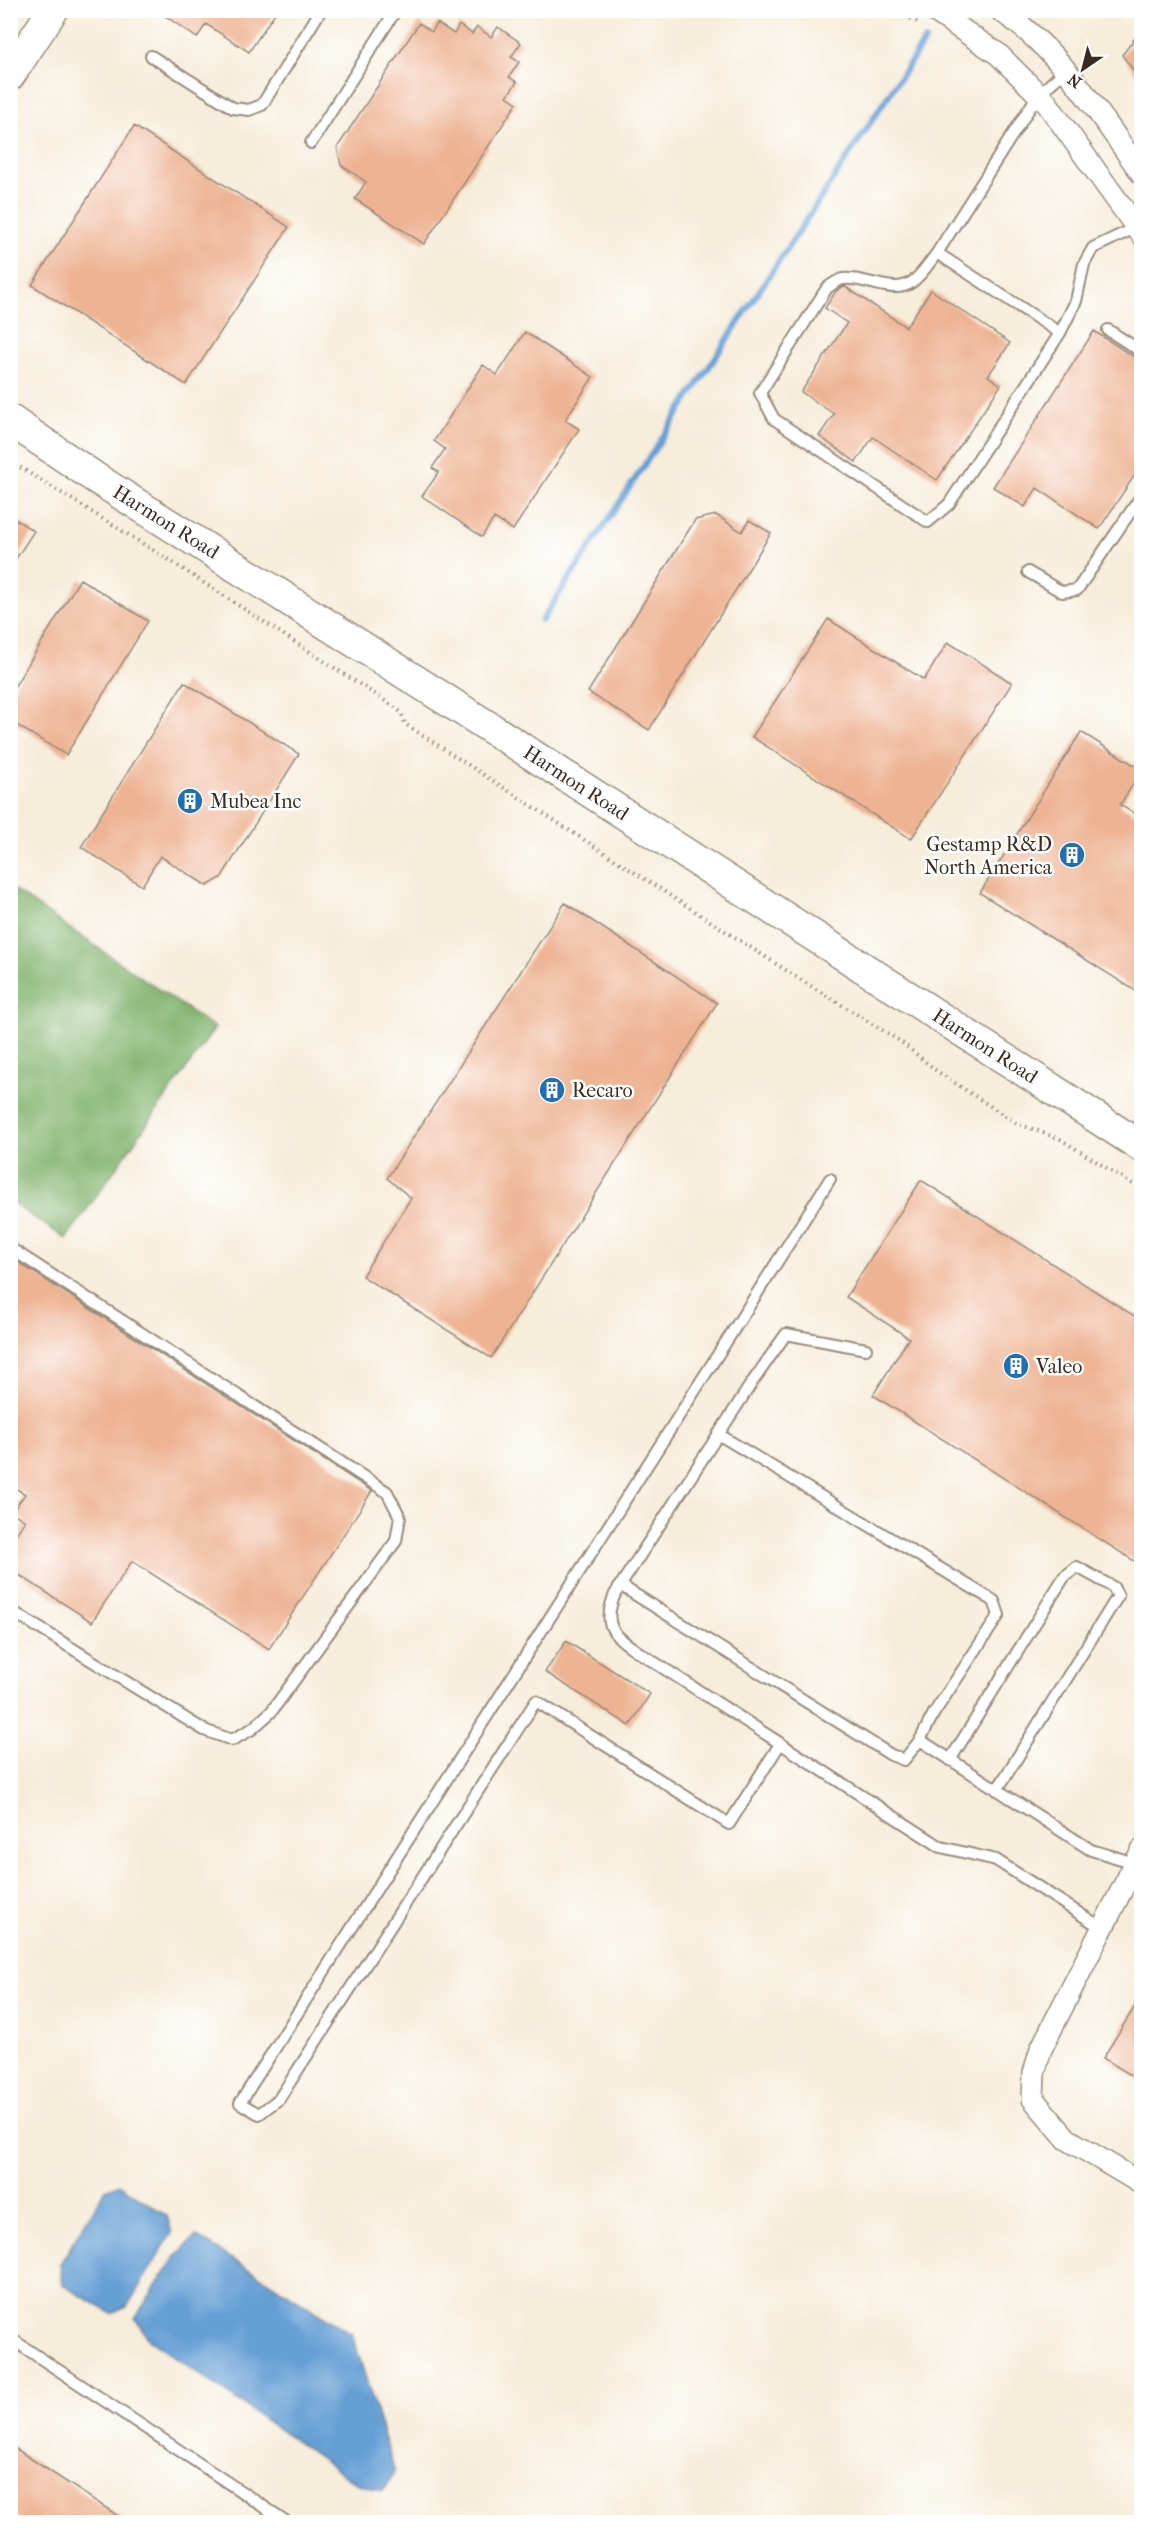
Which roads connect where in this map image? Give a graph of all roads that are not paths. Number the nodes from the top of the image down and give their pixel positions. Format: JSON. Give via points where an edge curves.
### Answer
{"nodes":[{"id":1,"x":53,"y":10,"type":"edge"},
{"id":2,"x":321,"y":10,"type":"edge"},
{"id":3,"x":396,"y":10,"type":"edge"},
{"id":4,"x":933,"y":10,"type":"edge"},
{"id":5,"x":1000,"y":10,"type":"edge"},
{"id":6,"x":151,"y":56,"type":"dead end"},
{"id":7,"x":1066,"y":70,"type":"junction"},
{"id":8,"x":10,"y":75,"type":"edge"},
{"id":9,"x":1038,"y":95,"type":"junction"},
{"id":10,"x":311,"y":143,"type":"dead end"},
{"id":11,"x":1142,"y":174,"type":"edge"},
{"id":12,"x":1138,"y":232,"type":"edge"},
{"id":13,"x":937,"y":254,"type":"junction"},
{"id":14,"x":1108,"y":330,"type":"dead end"},
{"id":15,"x":1059,"y":333,"type":"junction"},
{"id":16,"x":1142,"y":351,"type":"edge"},
{"id":17,"x":10,"y":420,"type":"edge"},
{"id":18,"x":1142,"y":495,"type":"edge"},
{"id":19,"x":1028,"y":572,"type":"dead end"},
{"id":20,"x":1142,"y":1147,"type":"edge"},
{"id":21,"x":830,"y":1179,"type":"dead end"},
{"id":22,"x":10,"y":1248,"type":"edge"},
{"id":23,"x":866,"y":1349,"type":"dead end"},
{"id":24,"x":718,"y":1434,"type":"junction"},
{"id":25,"x":620,"y":1585,"type":"junction"},
{"id":26,"x":10,"y":1610,"type":"edge"},
{"id":27,"x":920,"y":1740,"type":"junction"},
{"id":28,"x":780,"y":1744,"type":"junction"},
{"id":29,"x":950,"y":1760,"type":"junction"},
{"id":30,"x":997,"y":1790,"type":"junction"},
{"id":31,"x":1138,"y":1857,"type":"edge"},
{"id":32,"x":1102,"y":1928,"type":"junction"},
{"id":33,"x":1142,"y":2184,"type":"edge"},
{"id":34,"x":10,"y":2338,"type":"edge"},
{"id":35,"x":286,"y":2523,"type":"edge"}],
"edges":[{"from":1,"to":8,"type":"street"},
{"from":2,"to":6,"type":"lane","via":[[262,105],[249,110],[233,108]]},
{"from":3,"to":10,"type":"lane"},
{"from":4,"to":9,"type":"street","via":[[998,54]]},
{"from":5,"to":7,"type":"street","via":[[1022,25]]},
{"from":7,"to":9,"type":"lane"},
{"from":7,"to":11,"type":"street"},
{"from":9,"to":12,"type":"street"},
{"from":9,"to":13,"type":"lane"},
{"from":12,"to":15,"type":"lane","via":[[1093,248],[1084,264],[1076,301]]},
{"from":13,"to":15,"type":"lane"},
{"from":13,"to":15,"type":"lane","via":[[910,284],[896,288],[842,279],[827,288],[760,393],[774,420],[928,522],[949,504]]},
{"from":14,"to":16,"type":"lane"},
{"from":17,"to":20,"type":"street","name":"Harmon Road"},
{"from":18,"to":19,"type":"lane","via":[[1077,590],[1062,592]]},
{"from":21,"to":28,"type":"lane","via":[[240,2103],[259,2114],[279,2098],[536,1701],[729,1824]]},
{"from":22,"to":26,"type":"lane","via":[[387,1492],[400,1517],[396,1541],[271,1712],[232,1740],[204,1730]]},
{"from":23,"to":24,"type":"lane","via":[[786,1334]]},
{"from":24,"to":25,"type":"lane"},
{"from":24,"to":27,"type":"lane","via":[[994,1601],[999,1615]]},
{"from":25,"to":27,"type":"lane","via":[[891,1755],[904,1760]]},
{"from":25,"to":28,"type":"lane","via":[[609,1607],[609,1624],[618,1638]]},
{"from":27,"to":29,"type":"lane"},
{"from":28,"to":32,"type":"lane","via":[[941,1847],[996,1860]]},
{"from":29,"to":30,"type":"lane"},
{"from":29,"to":30,"type":"lane","via":[[1064,1577],[1077,1567],[1113,1587],[1118,1596]]},
{"from":30,"to":31,"type":"lane","via":[[1091,1850]]},
{"from":31,"to":32,"type":"street"},
{"from":32,"to":33,"type":"street","via":[[1041,2049],[1034,2073],[1033,2099],[1067,2139]]},
{"from":34,"to":35,"type":"lane"}]}
